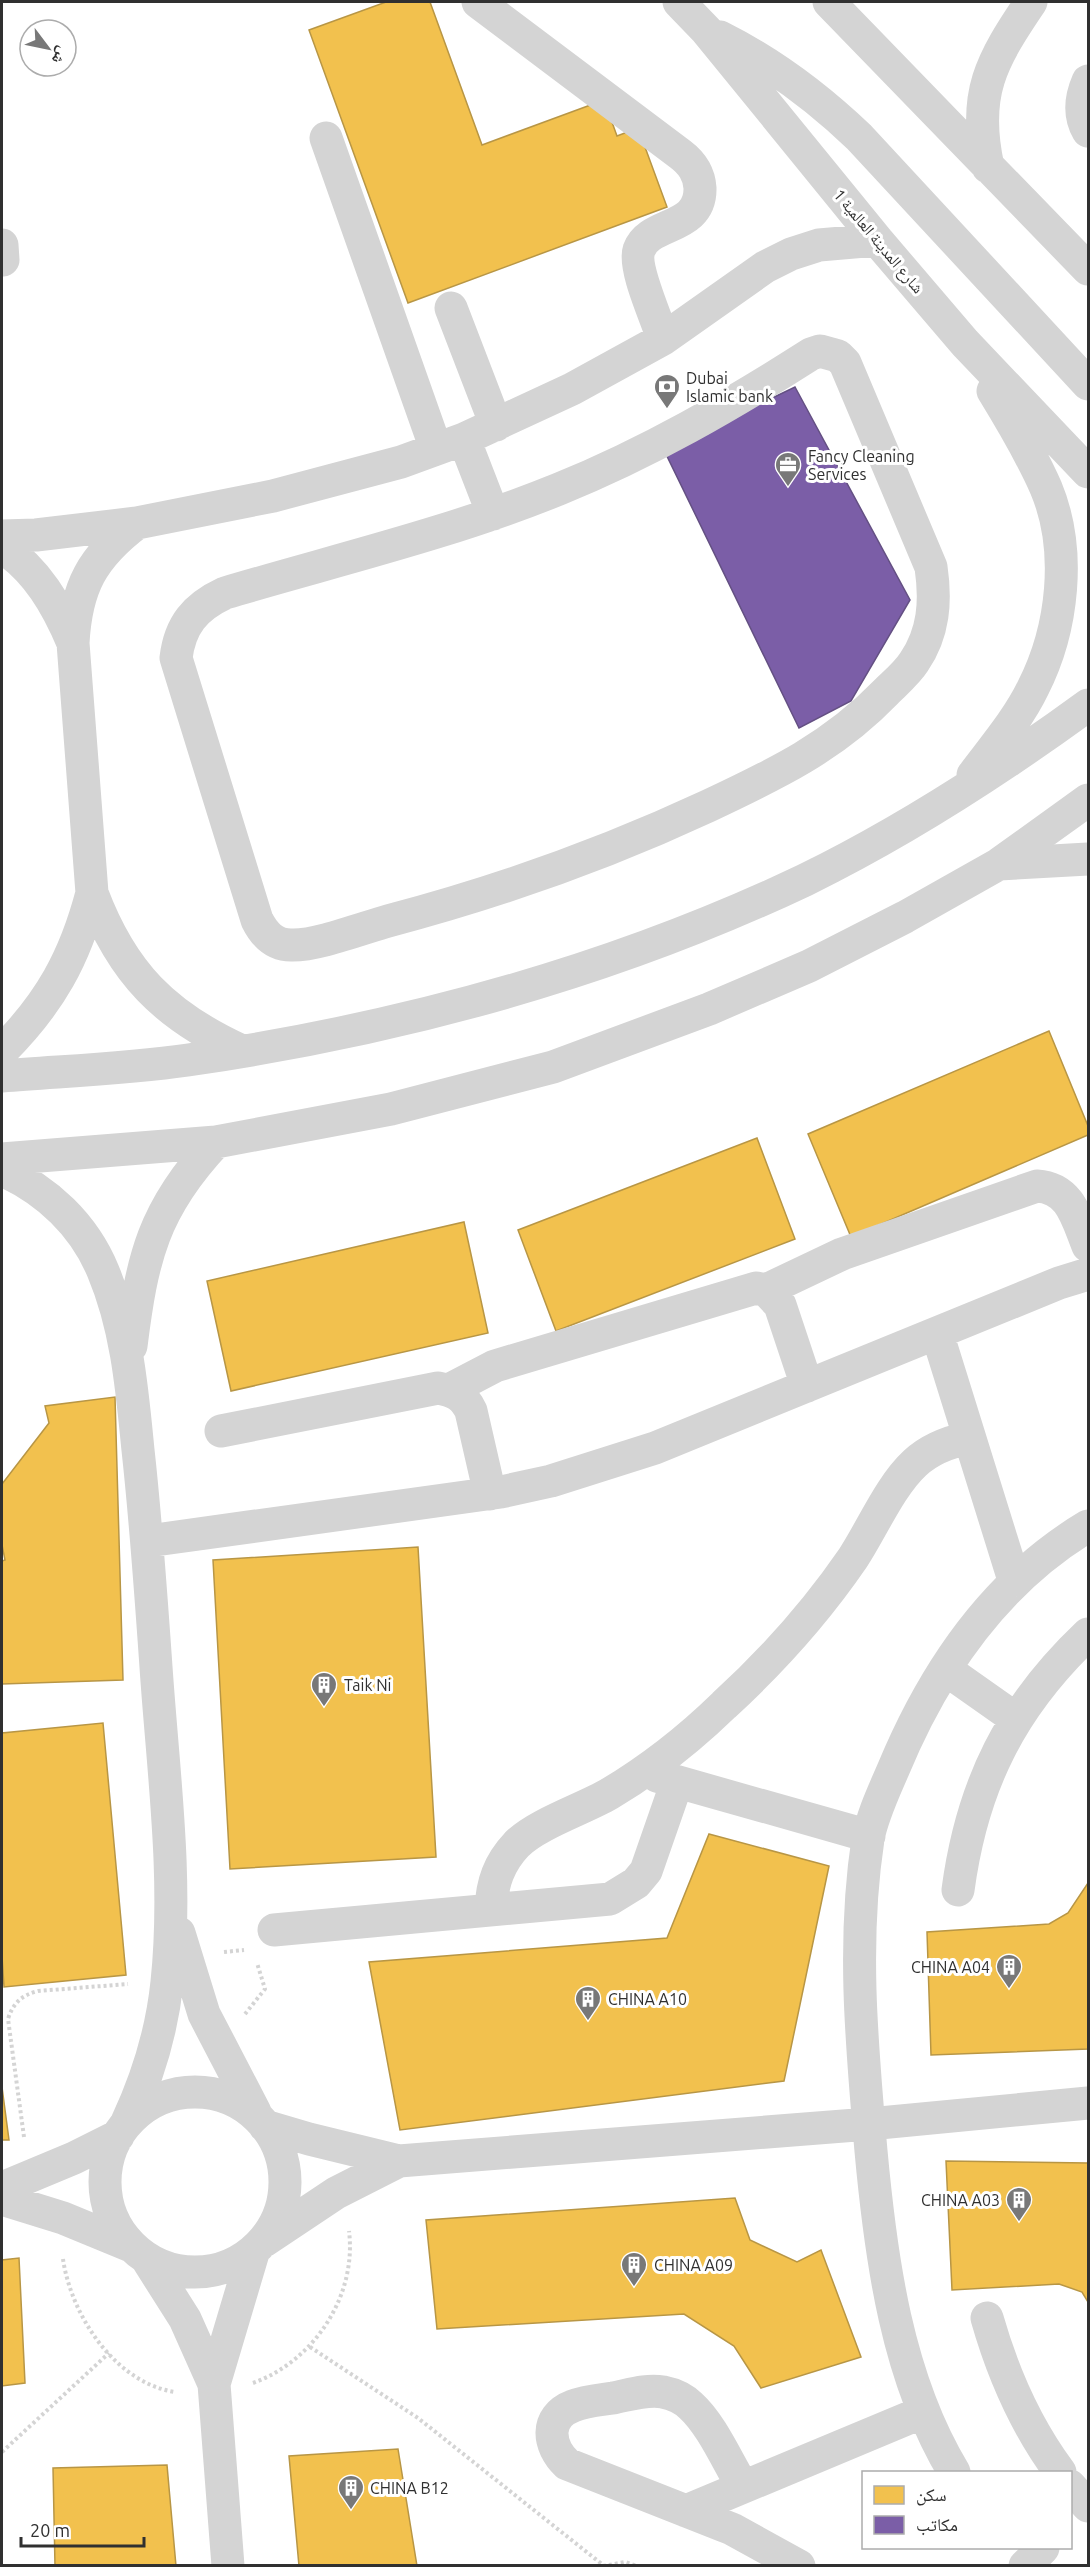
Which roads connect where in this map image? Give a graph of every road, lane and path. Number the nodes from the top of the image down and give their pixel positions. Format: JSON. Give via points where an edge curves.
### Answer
{"nodes":[{"id":1,"x":478,"y":2,"type":"edge"},
{"id":2,"x":669,"y":2,"type":"edge"},
{"id":3,"x":679,"y":2,"type":"edge"},
{"id":4,"x":829,"y":2,"type":"edge"},
{"id":5,"x":1031,"y":2,"type":"edge"},
{"id":6,"x":706,"y":30,"type":"junction"},
{"id":7,"x":1089,"y":81,"type":"edge"},
{"id":8,"x":1089,"y":131,"type":"edge"},
{"id":9,"x":326,"y":138,"type":"dead end"},
{"id":10,"x":988,"y":167,"type":"junction"},
{"id":11,"x":1038,"y":219,"type":"junction"},
{"id":12,"x":877,"y":240,"type":"junction"},
{"id":13,"x":1089,"y":249,"type":"edge"},
{"id":14,"x":1089,"y":269,"type":"edge"},
{"id":15,"x":450,"y":308,"type":"dead end"},
{"id":16,"x":663,"y":339,"type":"junction"},
{"id":17,"x":965,"y":343,"type":"junction"},
{"id":18,"x":1089,"y":384,"type":"edge"},
{"id":19,"x":496,"y":425,"type":"junction"},
{"id":20,"x":450,"y":444,"type":"junction"},
{"id":21,"x":1089,"y":472,"type":"edge"},
{"id":22,"x":493,"y":514,"type":"junction"},
{"id":23,"x":137,"y":523,"type":"junction"},
{"id":24,"x":2,"y":536,"type":"edge"},
{"id":25,"x":2,"y":547,"type":"edge"},
{"id":26,"x":73,"y":643,"type":"junction"},
{"id":27,"x":1089,"y":705,"type":"edge"},
{"id":28,"x":959,"y":794,"type":"junction"},
{"id":29,"x":1089,"y":800,"type":"edge"},
{"id":30,"x":1089,"y":859,"type":"edge"},
{"id":31,"x":999,"y":864,"type":"junction"},
{"id":32,"x":92,"y":893,"type":"junction"},
{"id":33,"x":2,"y":1051,"type":"edge"},
{"id":34,"x":242,"y":1051,"type":"junction"},
{"id":35,"x":2,"y":1076,"type":"edge"},
{"id":36,"x":216,"y":1142,"type":"junction"},
{"id":37,"x":2,"y":1159,"type":"edge"},
{"id":38,"x":2,"y":1170,"type":"edge"},
{"id":39,"x":1089,"y":1246,"type":"edge"},
{"id":40,"x":1089,"y":1274,"type":"edge"},
{"id":41,"x":766,"y":1290,"type":"junction"},
{"id":42,"x":937,"y":1333,"type":"junction"},
{"id":43,"x":129,"y":1360,"type":"junction"},
{"id":44,"x":807,"y":1386,"type":"junction"},
{"id":45,"x":449,"y":1390,"type":"junction"},
{"id":46,"x":221,"y":1431,"type":"dead end"},
{"id":47,"x":968,"y":1438,"type":"junction"},
{"id":48,"x":490,"y":1494,"type":"junction"},
{"id":49,"x":1089,"y":1526,"type":"edge"},
{"id":50,"x":148,"y":1541,"type":"junction"},
{"id":51,"x":1014,"y":1580,"type":"junction"},
{"id":52,"x":1089,"y":1634,"type":"edge"},
{"id":53,"x":945,"y":1669,"type":"junction"},
{"id":54,"x":1016,"y":1719,"type":"junction"},
{"id":55,"x":644,"y":1771,"type":"junction"},
{"id":56,"x":677,"y":1782,"type":"junction"},
{"id":57,"x":869,"y":1836,"type":"junction"},
{"id":58,"x":958,"y":1890,"type":"dead end"},
{"id":59,"x":491,"y":1909,"type":"junction"},
{"id":60,"x":263,"y":1938,"type":"junction"},
{"id":61,"x":176,"y":1969,"type":"junction"},
{"id":62,"x":219,"y":2048,"type":"junction"},
{"id":63,"x":1089,"y":2103,"type":"edge"},
{"id":64,"x":260,"y":2119,"type":"junction"},
{"id":65,"x":869,"y":2124,"type":"junction"},
{"id":66,"x":122,"y":2129,"type":"junction"},
{"id":67,"x":399,"y":2161,"type":"junction"},
{"id":68,"x":15,"y":2183,"type":"edge"},
{"id":69,"x":2,"y":2199,"type":"edge"},
{"id":70,"x":255,"y":2249,"type":"junction"},
{"id":71,"x":139,"y":2252,"type":"junction"},
{"id":72,"x":987,"y":2318,"type":"dead end"},
{"id":73,"x":310,"y":2347,"type":"dead end"},
{"id":74,"x":110,"y":2353,"type":"dead end"},
{"id":75,"x":214,"y":2384,"type":"junction"},
{"id":76,"x":923,"y":2412,"type":"junction"},
{"id":77,"x":2,"y":2452,"type":"edge"},
{"id":78,"x":953,"y":2471,"type":"edge"},
{"id":79,"x":1059,"y":2471,"type":"edge"},
{"id":80,"x":743,"y":2487,"type":"junction"},
{"id":81,"x":686,"y":2511,"type":"junction"},
{"id":82,"x":1011,"y":2549,"type":"edge"},
{"id":83,"x":1041,"y":2549,"type":"edge"},
{"id":84,"x":228,"y":2565,"type":"edge"},
{"id":85,"x":603,"y":2565,"type":"edge"},
{"id":86,"x":637,"y":2565,"type":"edge"},
{"id":87,"x":800,"y":2565,"type":"edge"},
{"id":88,"x":1025,"y":2565,"type":"edge"}],
"edges":[{"from":1,"to":16,"type":"street","via":[[696,169],[700,193],[696,207],[687,218],[649,238],[639,250],[639,267]]},
{"from":2,"to":6,"type":"street"},
{"from":3,"to":6,"type":"street","name":"شارع المدينة العالمية 1"},
{"from":4,"to":10,"type":"street"},
{"from":5,"to":10,"type":"street","via":[[1001,46],[988,75],[981,136]]},
{"from":6,"to":12,"type":"street","name":"شارع المدينة العالمية 1"},
{"from":6,"to":18,"type":"street","via":[[778,70],[825,104]]},
{"from":7,"to":8,"type":"street","via":[[1082,111]]},
{"from":9,"to":20,"type":"street"},
{"from":10,"to":11,"type":"street"},
{"from":11,"to":13,"type":"street"},
{"from":11,"to":14,"type":"street"},
{"from":12,"to":16,"type":"street","via":[[819,245],[791,254],[765,267]]},
{"from":12,"to":17,"type":"street","name":"شارع المدينة العالمية 1"},
{"from":15,"to":19,"type":"street"},
{"from":16,"to":19,"type":"street"},
{"from":17,"to":21,"type":"street","name":"شارع المدينة العالمية 1"},
{"from":17,"to":28,"type":"street","via":[[1047,489],[1057,528],[1061,570],[1058,611],[1049,651],[1033,689]]},
{"from":19,"to":20,"type":"street"},
{"from":20,"to":22,"type":"street"},
{"from":20,"to":23,"type":"street","via":[[338,480]]},
{"from":22,"to":22,"type":"street","via":[[225,593],[195,611],[185,625],[176,658],[257,920],[270,938],[279,943],[301,945],[422,913],[541,875],[662,827],[793,766],[839,735],[897,682],[914,663],[933,617],[931,567],[845,363],[830,352],[811,354],[740,398],[625,459]]},
{"from":23,"to":24,"type":"street"},
{"from":23,"to":26,"type":"street","via":[[96,562],[82,587],[74,615]]},
{"from":25,"to":26,"type":"street","via":[[48,593]]},
{"from":26,"to":32,"type":"street"},
{"from":27,"to":28,"type":"street"},
{"from":28,"to":34,"type":"street","via":[[806,879],[633,952],[543,982],[451,1006]]},
{"from":29,"to":31,"type":"street"},
{"from":30,"to":31,"type":"street"},
{"from":31,"to":36,"type":"street","via":[[905,918],[809,966],[632,1040],[553,1068],[473,1090]]},
{"from":32,"to":33,"type":"street","via":[[67,966],[48,999]]},
{"from":32,"to":34,"type":"street","via":[[110,937],[149,990],[192,1026]]},
{"from":34,"to":35,"type":"street","via":[[131,1066]]},
{"from":36,"to":37,"type":"street"},
{"from":36,"to":43,"type":"street","via":[[192,1167],[157,1224],[138,1289]]},
{"from":38,"to":43,"type":"street","via":[[53,1201],[91,1246],[104,1272]]},
{"from":39,"to":41,"type":"street","via":[[1065,1197],[1057,1190],[1037,1186],[842,1254]]},
{"from":40,"to":42,"type":"street"},
{"from":41,"to":44,"type":"street","via":[[780,1305]]},
{"from":41,"to":45,"type":"street","via":[[746,1289],[506,1363]]},
{"from":42,"to":44,"type":"street"},
{"from":42,"to":47,"type":"street"},
{"from":43,"to":50,"type":"street"},
{"from":44,"to":48,"type":"street","via":[[600,1467]]},
{"from":45,"to":46,"type":"street","via":[[438,1388]]},
{"from":45,"to":48,"type":"street","via":[[466,1401],[471,1411]]},
{"from":47,"to":51,"type":"street"},
{"from":47,"to":55,"type":"street","via":[[949,1442],[915,1463],[808,1618],[758,1674],[711,1718]]},
{"from":48,"to":50,"type":"street"},
{"from":49,"to":51,"type":"street"},
{"from":50,"to":61,"type":"street"},
{"from":51,"to":53,"type":"street"},
{"from":52,"to":54,"type":"street","via":[[1062,1659]]},
{"from":53,"to":54,"type":"street"},
{"from":53,"to":57,"type":"street","via":[[901,1750]]},
{"from":54,"to":58,"type":"street","via":[[980,1792],[963,1854]]},
{"from":55,"to":56,"type":"street"},
{"from":55,"to":59,"type":"street","via":[[519,1841],[497,1872]]},
{"from":56,"to":57,"type":"street"},
{"from":56,"to":59,"type":"street","via":[[645,1871],[623,1893],[595,1901]]},
{"from":57,"to":65,"type":"street","via":[[859,1980]]},
{"from":59,"to":60,"type":"street"},
{"from":60,"to":61,"type":"path"},
{"from":60,"to":62,"type":"path","via":[[265,1989]]},
{"from":61,"to":62,"type":"street","via":[[204,2014]]},
{"from":61,"to":66,"type":"street","via":[[154,2053]]},
{"from":61,"to":68,"type":"path","via":[[38,1991],[27,1994],[11,2009],[8,2019]]},
{"from":62,"to":64,"type":"street"},
{"from":63,"to":65,"type":"street"},
{"from":64,"to":66,"type":"street","via":[[234,2100],[212,2093],[189,2092],[155,2101]]},
{"from":64,"to":67,"type":"street","via":[[309,2139]]},
{"from":64,"to":70,"type":"street","via":[[278,2148],[284,2174],[283,2200],[273,2225]]},
{"from":65,"to":67,"type":"street"},
{"from":65,"to":76,"type":"street","via":[[885,2264],[899,2332]]},
{"from":66,"to":68,"type":"street"},
{"from":66,"to":71,"type":"street","via":[[108,2158],[104,2181],[107,2205],[117,2227]]},
{"from":67,"to":70,"type":"street","via":[[336,2193]]},
{"from":69,"to":71,"type":"street","via":[[63,2218]]},
{"from":70,"to":71,"type":"street","via":[[217,2269],[194,2272],[169,2268]]},
{"from":70,"to":75,"type":"street"},
{"from":71,"to":75,"type":"street","via":[[185,2319]]},
{"from":72,"to":79,"type":"street","via":[[1015,2398]]},
{"from":73,"to":85,"type":"path","via":[[418,2418]]},
{"from":74,"to":77,"type":"path"},
{"from":75,"to":84,"type":"street"},
{"from":76,"to":78,"type":"street"},
{"from":76,"to":80,"type":"street"},
{"from":80,"to":81,"type":"street"},
{"from":80,"to":81,"type":"street","via":[[701,2418],[678,2397],[647,2391],[573,2406],[560,2413],[552,2426],[551,2440],[556,2454],[567,2464]]},
{"from":81,"to":87,"type":"street","via":[[732,2529]]},
{"from":82,"to":88,"type":"street"},
{"from":83,"to":88,"type":"street"},
{"from":85,"to":86,"type":"path"}]}
